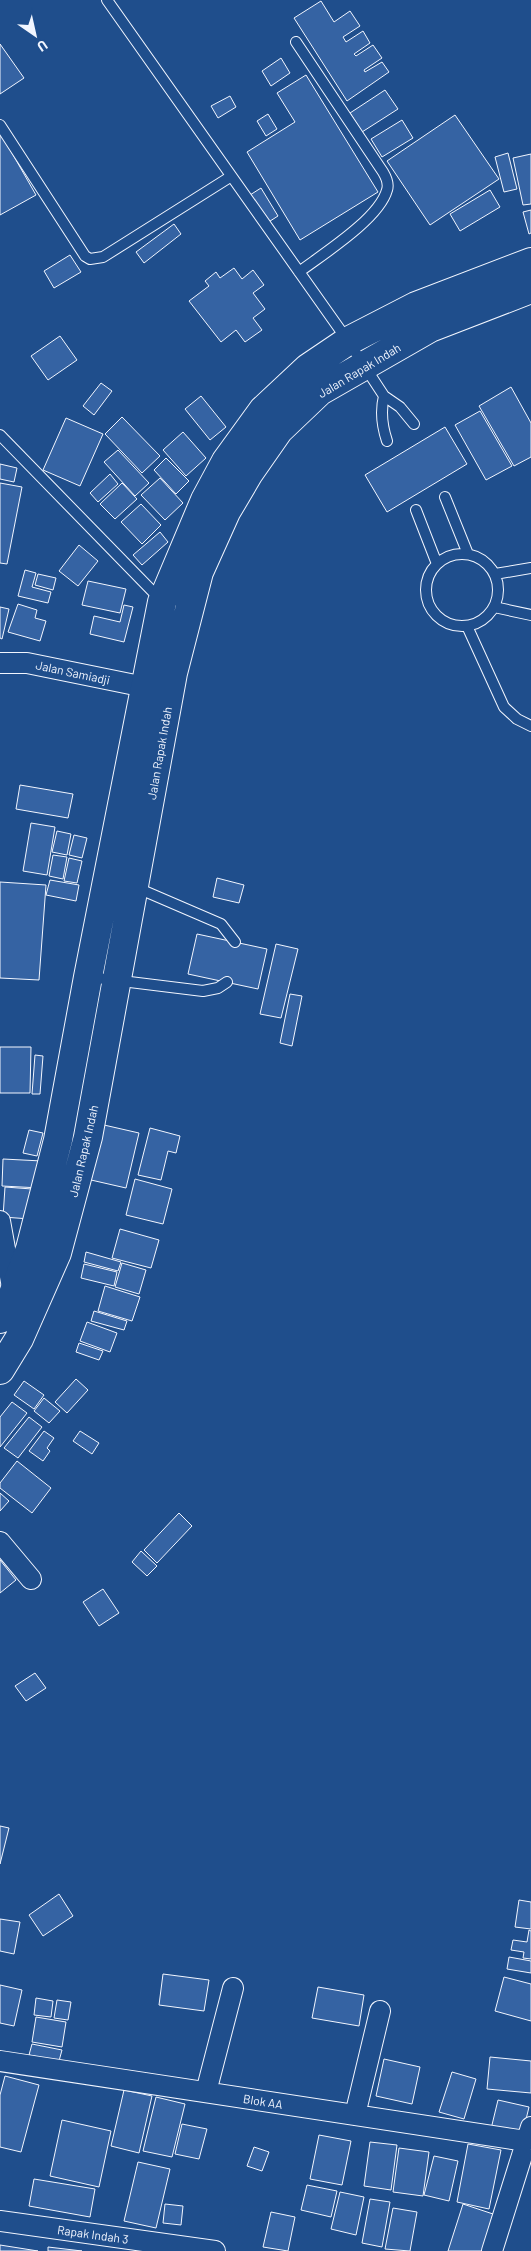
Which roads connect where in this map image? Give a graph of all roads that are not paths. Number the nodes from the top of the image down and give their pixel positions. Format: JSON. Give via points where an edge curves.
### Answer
{"nodes":[{"id":1,"x":107,"y":0,"type":"edge"},
{"id":2,"x":296,"y":42,"type":"dead end"},
{"id":3,"x":0,"y":125,"type":"edge"},
{"id":4,"x":230,"y":176,"type":"junction"},
{"id":5,"x":531,"y":262,"type":"edge"},
{"id":6,"x":299,"y":272,"type":"junction"},
{"id":7,"x":531,"y":289,"type":"edge"},
{"id":8,"x":348,"y":341,"type":"junction"},
{"id":9,"x":364,"y":364,"type":"junction"},
{"id":10,"x":384,"y":396,"type":"junction"},
{"id":11,"x":414,"y":424,"type":"dead end"},
{"id":12,"x":0,"y":435,"type":"edge"},
{"id":13,"x":387,"y":441,"type":"dead end"},
{"id":14,"x":445,"y":497,"type":"dead end"},
{"id":15,"x":416,"y":510,"type":"dead end"},
{"id":16,"x":468,"y":554,"type":"junction"},
{"id":17,"x":437,"y":564,"type":"junction"},
{"id":18,"x":531,"y":568,"type":"edge"},
{"id":19,"x":495,"y":574,"type":"junction"},
{"id":20,"x":162,"y":602,"type":"junction"},
{"id":21,"x":494,"y":607,"type":"junction"},
{"id":22,"x":531,"y":615,"type":"edge"},
{"id":23,"x":467,"y":626,"type":"junction"},
{"id":24,"x":0,"y":662,"type":"edge"},
{"id":25,"x":145,"y":687,"type":"junction"},
{"id":26,"x":531,"y":726,"type":"edge"},
{"id":27,"x":121,"y":884,"type":"junction"},
{"id":28,"x":235,"y":942,"type":"dead end"},
{"id":29,"x":88,"y":977,"type":"junction"},
{"id":30,"x":117,"y":980,"type":"junction"},
{"id":31,"x":227,"y":982,"type":"dead end"},
{"id":32,"x":0,"y":1221,"type":"edge"},
{"id":33,"x":13,"y":1294,"type":"junction"},
{"id":34,"x":0,"y":1319,"type":"edge"},
{"id":35,"x":0,"y":1370,"type":"edge"},
{"id":36,"x":0,"y":1542,"type":"edge"},
{"id":37,"x":31,"y":1580,"type":"dead end"},
{"id":38,"x":233,"y":1988,"type":"dead end"},
{"id":39,"x":380,"y":2011,"type":"dead end"},
{"id":40,"x":0,"y":2061,"type":"edge"},
{"id":41,"x":206,"y":2092,"type":"junction"},
{"id":42,"x":355,"y":2115,"type":"junction"},
{"id":43,"x":529,"y":2134,"type":"edge"},
{"id":44,"x":0,"y":2221,"type":"edge"},
{"id":45,"x":215,"y":2251,"type":"edge"},
{"id":46,"x":492,"y":2251,"type":"edge"}],
"edges":[{"from":1,"to":4,"type":"lane"},
{"from":2,"to":6,"type":"lane","via":[[383,172],[388,189],[377,210]]},
{"from":3,"to":4,"type":"lane","via":[[90,259],[103,257]]},
{"from":4,"to":6,"type":"lane"},
{"from":5,"to":8,"type":"main road","name":"Jalan Rapak Indah","via":[[416,306]]},
{"from":6,"to":8,"type":"lane"},
{"from":7,"to":9,"type":"main road","name":"Jalan Rapak Indah","via":[[430,328]]},
{"from":8,"to":9,"type":"lane"},
{"from":8,"to":20,"type":"main road","name":"Jalan Rapak Indah","via":[[308,368],[263,410],[226,461],[205,500]]},
{"from":9,"to":10,"type":"lane"},
{"from":9,"to":27,"type":"main road","name":"Jalan Rapak Indah","via":[[320,391],[279,430],[226,512],[199,572]]},
{"from":10,"to":11,"type":"lane","via":[[400,407]]},
{"from":10,"to":13,"type":"lane","via":[[382,422]]},
{"from":12,"to":20,"type":"lane"},
{"from":14,"to":16,"type":"lane"},
{"from":15,"to":17,"type":"lane"},
{"from":16,"to":17,"type":"lane","via":[[446,558]]},
{"from":16,"to":19,"type":"lane","via":[[484,561]]},
{"from":17,"to":23,"type":"lane","via":[[426,584],[430,606],[445,622]]},
{"from":18,"to":19,"type":"lane"},
{"from":19,"to":21,"type":"lane","via":[[498,596]]},
{"from":20,"to":25,"type":"main road","name":"Jalan Rapak Indah"},
{"from":21,"to":22,"type":"lane"},
{"from":21,"to":23,"type":"lane","via":[[487,616]]},
{"from":23,"to":26,"type":"lane","via":[[504,707]]},
{"from":24,"to":25,"type":"street","name":"Jalan Samiadji","via":[[27,663]]},
{"from":25,"to":27,"type":"main road","name":"Jalan Rapak Indah"},
{"from":27,"to":28,"type":"lane","via":[[221,924]]},
{"from":27,"to":29,"type":"main road","name":"Jalan Rapak Indah"},
{"from":27,"to":30,"type":"main road","name":"Jalan Rapak Indah"},
{"from":29,"to":30,"type":"lane"},
{"from":29,"to":33,"type":"main road","name":"Jalan Rapak Indah","via":[[58,1140],[30,1249]]},
{"from":30,"to":31,"type":"lane","via":[[203,991]]},
{"from":30,"to":35,"type":"main road","name":"Jalan Rapak Indah","via":[[88,1137],[57,1253],[19,1339]]},
{"from":32,"to":33,"type":"street"},
{"from":33,"to":34,"type":"main road","name":"Jalan Rapak Indah"},
{"from":36,"to":37,"type":"street"},
{"from":38,"to":41,"type":"street"},
{"from":39,"to":42,"type":"street"},
{"from":40,"to":41,"type":"street","name":"Blok AA"},
{"from":41,"to":42,"type":"street","name":"Blok AA"},
{"from":42,"to":43,"type":"street","name":"Blok AA"},
{"from":43,"to":46,"type":"street"},
{"from":44,"to":45,"type":"street","name":"Rapak Indah 3"}]}
